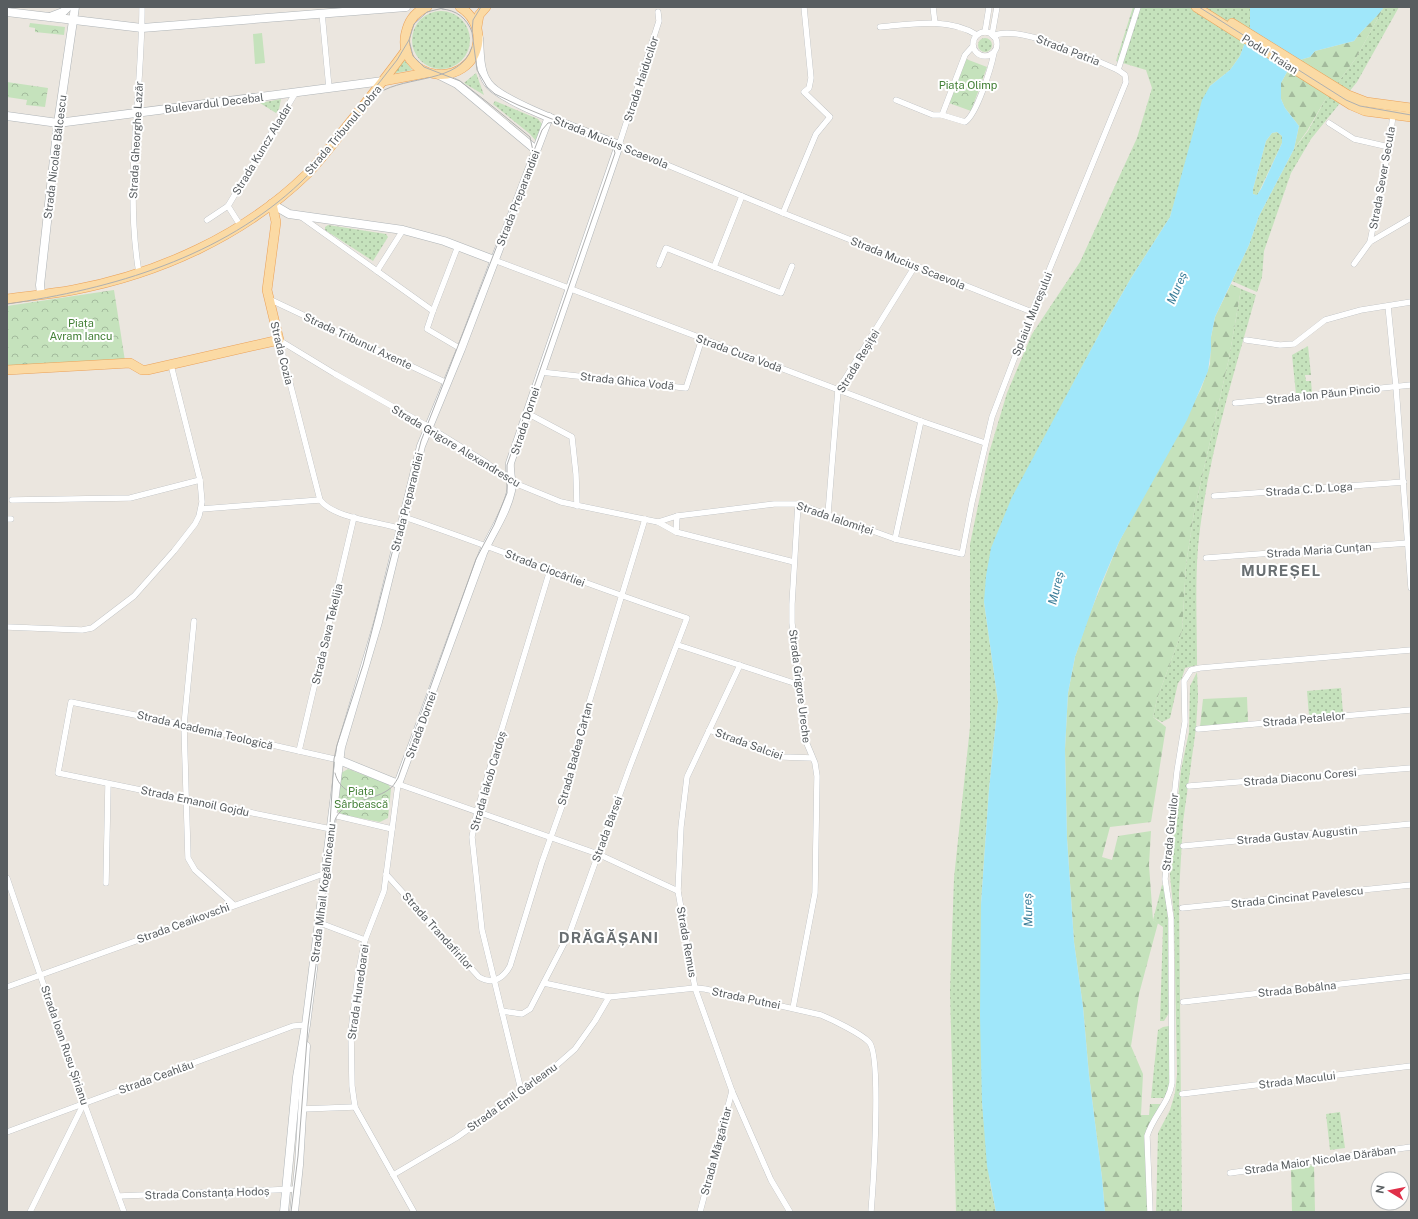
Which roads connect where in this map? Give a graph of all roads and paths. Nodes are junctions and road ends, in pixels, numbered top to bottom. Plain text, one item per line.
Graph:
1 (68, 7) edge
2 (74, 7) edge
3 (142, 7) edge
4 (406, 7) edge
5 (427, 7) edge
6 (460, 7) edge
7 (486, 7) edge
8 (804, 7) edge
9 (934, 7) edge
10 (989, 7) edge
11 (997, 7) edge
12 (1138, 7) edge
13 (1196, 7) edge
14 (1208, 7) edge
15 (334, 10) edge
16 (479, 11) edge
17 (7, 12) edge
18 (658, 12) dead end
19 (322, 13) junction
20 (48, 17) junction
21 (73, 21) junction
22 (935, 23) junction
23 (142, 28) junction
24 (880, 28) dead end
25 (478, 32) junction
26 (985, 32) junction
27 (977, 35) junction
28 (993, 36) junction
29 (973, 46) junction
30 (406, 50) junction
31 (994, 53) junction
32 (1118, 70) junction
33 (426, 73) junction
34 (437, 74) junction
35 (383, 81) junction
36 (329, 88) junction
37 (296, 92) junction
38 (1346, 98) junction
39 (896, 100) dead end
40 (1411, 108) edge
41 (137, 112) junction
42 (942, 115) junction
43 (1393, 115) junction
44 (7, 116) edge
45 (549, 117) junction
46 (1411, 117) edge
47 (58, 123) junction
48 (1329, 123) dead end
49 (619, 145) junction
50 (1389, 147) junction
51 (536, 150) junction
52 (742, 196) junction
53 (272, 204) junction
54 (228, 206) junction
55 (783, 213) junction
56 (299, 216) junction
57 (1411, 218) edge
58 (207, 220) dead end
59 (240, 225) junction
60 (403, 230) junction
61 (1370, 242) junction
62 (458, 246) junction
63 (494, 260) junction
64 (1354, 264) dead end
65 (659, 265) dead end
66 (792, 266) dead end
67 (916, 266) junction
68 (714, 267) junction
69 (377, 271) junction
70 (138, 273) junction
71 (570, 290) junction
72 (41, 294) junction
73 (268, 298) junction
74 (7, 299) edge
75 (1411, 302) edge
76 (1388, 306) junction
77 (433, 312) junction
78 (1032, 312) junction
79 (702, 339) junction
80 (279, 340) junction
81 (1246, 340) dead end
82 (461, 349) junction
83 (171, 365) junction
84 (7, 370) edge
85 (541, 372) junction
86 (447, 383) junction
87 (1411, 385) edge
88 (1396, 387) junction
89 (838, 390) junction
90 (1235, 403) dead end
91 (527, 413) junction
92 (921, 421) junction
93 (429, 427) junction
94 (985, 443) junction
95 (200, 480) junction
96 (512, 482) junction
97 (1404, 482) junction
98 (1214, 496) dead end
99 (12, 500) dead end
100 (320, 500) junction
101 (798, 504) junction
102 (577, 506) junction
103 (201, 508) junction
104 (828, 514) junction
105 (677, 516) junction
106 (354, 517) junction
107 (404, 517) junction
108 (645, 519) junction
109 (658, 522) junction
110 (401, 529) junction
111 (676, 532) junction
112 (895, 539) junction
113 (1408, 543) junction
114 (486, 545) junction
115 (962, 554) joint
116 (1206, 558) dead end
117 (794, 562) junction
118 (550, 570) junction
119 (1411, 588) edge
120 (621, 597) junction
121 (687, 618) joint
122 (194, 622) dead end
123 (7, 627) edge
124 (678, 645) junction
125 (1411, 650) edge
126 (740, 665) junction
127 (800, 685) junction
128 (1411, 710) edge
129 (184, 725) junction
130 (1198, 729) dead end
131 (709, 730) junction
132 (299, 751) junction
133 (812, 758) junction
134 (339, 760) junction
135 (1411, 768) edge
136 (58, 774) joint
137 (108, 784) junction
138 (398, 784) junction
139 (1189, 786) dead end
140 (186, 800) junction
141 (477, 811) junction
142 (333, 816) junction
143 (1411, 824) edge
144 (331, 829) junction
145 (392, 829) junction
146 (551, 836) junction
147 (1183, 846) dead end
148 (598, 854) junction
149 (326, 873) junction
150 (386, 874) junction
151 (7, 878) edge
152 (106, 883) dead end
153 (1411, 885) edge
154 (678, 891) junction
155 (234, 905) junction
156 (1182, 908) dead end
157 (320, 923) junction
158 (365, 940) junction
159 (40, 974) junction
160 (1411, 976) edge
161 (494, 981) junction
162 (544, 983) junction
163 (7, 987) edge
164 (695, 988) junction
165 (609, 997) junction
166 (1183, 1002) dead end
167 (793, 1008) junction
168 (502, 1011) junction
169 (306, 1025) junction
170 (1411, 1066) edge
171 (521, 1090) junction
172 (732, 1091) junction
173 (1182, 1094) dead end
174 (84, 1103) junction
175 (355, 1106) junction
176 (302, 1109) junction
177 (7, 1132) edge
178 (1411, 1147) edge
179 (1230, 1173) dead end
180 (394, 1175) junction
181 (286, 1189) junction
182 (296, 1189) junction
183 (119, 1196) junction
184 (30, 1212) edge
185 (124, 1212) edge
186 (284, 1212) edge
187 (294, 1212) edge
188 (414, 1212) edge
189 (700, 1212) edge
190 (790, 1212) edge
191 (871, 1212) edge
192 (1150, 1212) edge

1 - 20 main road
2 - 21 main road, Strada Nicolae Bălcescu
3 - 23 street, Strada Gheorghe Lazăr
4 - 15 main road
5 - 30 main road
6 - 25 main road
7 - 16 main road
8 - 55 street
9 - 22 street
10 - 26 street
11 - 28 street
12 - 32 street
13 - 38 main road, Podul Traian
14 - 38 main road, Podul Traian
15 - 19 main road
16 - 25 main road, Strada Tribunul Dobra
17 - 20 main road
18 - 49 street, Strada Haiducilor
19 - 23 main road
19 - 36 street
20 - 21 main road
21 - 23 main road
21 - 47 main road, Strada Nicolae Bălcescu
22 - 24 street
22 - 27 street
23 - 41 street, Strada Gheorghe Lazăr
25 - 34 main road, Strada Tribunul Dobra
25 - 45 main road, Strada Mucius Scaevola
26 - 27 street
26 - 28 street
27 - 29 street
28 - 31 street
28 - 32 street, Strada Patria
29 - 31 street
29 - 42 street
30 - 33 main road
30 - 35 main road
31 - 42 street
32 - 78 street, Splaiul Mureșului
33 - 34 main road, Strada Tribunul Dobra
33 - 35 main road, Strada Tribunul Dobra
34 - 51 main road
35 - 36 main road, Bulevardul Decebal
35 - 53 main road, Strada Tribunul Dobra
36 - 37 main road, Bulevardul Decebal
37 - 41 main road, Bulevardul Decebal
37 - 54 street, Strada Kuncz Aladar
38 - 40 main road
38 - 43 main road
39 - 42 street
41 - 47 main road, Bulevardul Decebal
41 - 70 street, Strada Gheorghe Lazăr
43 - 46 main road
43 - 50 street, Strada Sever Secula
44 - 47 main road, Bulevardul Decebal
45 - 49 main road, Strada Mucius Scaevola
45 - 51 main road, Strada Preparandiei
47 - 72 main road, Strada Nicolae Bălcescu
48 - 50 street
49 - 52 street, Strada Mucius Scaevola
49 - 71 main road, Strada Dornei
50 - 61 street, Strada Sever Secula
51 - 63 main road, Strada Preparandiei
52 - 55 street, Strada Mucius Scaevola
52 - 68 street
53 - 56 main road
53 - 59 main road, Strada Tribunul Dobra
53 - 73 main road, Strada Cozia
54 - 58 street
54 - 59 street
55 - 67 street, Strada Mucius Scaevola
56 - 60 main road
56 - 69 street
57 - 61 street
59 - 70 main road, Strada Tribunul Dobra
60 - 62 main road
60 - 69 street
61 - 64 street
62 - 63 main road
62 - 77 street
63 - 71 street, Strada Cuza Vodă
63 - 82 main road, Strada Preparandiei
65 - 68 street
66 - 68 street
67 - 78 street, Strada Mucius Scaevola
67 - 89 street, Strada Reșiței
69 - 77 street
70 - 72 main road, Strada Tribunul Dobra
71 - 79 street, Strada Cuza Vodă
71 - 85 main road, Strada Dornei
72 - 74 main road
73 - 80 main road, Strada Cozia
73 - 86 street, Strada Tribunul Axente
75 - 76 street
76 - 81 street
76 - 88 street
77 - 82 street
78 - 94 street, Splaiul Mureșului
79 - 85 street, Strada Ghica Vodă
79 - 89 street, Strada Cuza Vodă
80 - 83 main road
80 - 93 street, Strada Grigore Alexandrescu
80 - 100 street, Strada Cozia
82 - 86 main road, Strada Preparandiei
83 - 84 main road
83 - 95 street
85 - 91 main road, Strada Dornei
86 - 93 main road, Strada Preparandiei
87 - 88 street, Strada Ion Păun Pincio
88 - 90 street, Strada Ion Păun Pincio
88 - 97 street
89 - 92 street, Strada Cuza Vodă
89 - 104 street, Strada Reșiței
91 - 96 main road, Strada Dornei
91 - 102 street
92 - 94 street, Strada Cuza Vodă
92 - 112 street
93 - 96 street, Strada Grigore Alexandrescu
93 - 107 main road, Strada Preparandiei
94 - 115 street, Splaiul Mureșului
95 - 99 street
95 - 103 street
96 - 102 street, Strada Grigore Alexandrescu
96 - 114 main road, Strada Dornei
97 - 98 street, Strada C. D. Loga
97 - 113 street
100 - 103 street
100 - 106 street
101 - 104 street, Strada Ialomiței
101 - 105 street, Strada Ialomiței
101 - 117 street, Strada Grigore Ureche
102 - 108 street, Strada Grigore Alexandrescu
103 - 123 street
104 - 112 street, Strada Ialomiței
105 - 109 street, Strada Ialomiței
105 - 111 street
106 - 110 street
106 - 132 street, Strada Sava Tekelija
107 - 110 main road, Strada Preparandiei
107 - 114 street, Strada Ciocârliei
108 - 109 street, Strada Grigore Alexandrescu
108 - 120 street, Strada Badea Cârțan
109 - 111 street, Strada Grigore Alexandrescu
110 - 134 main road, Strada Preparandiei
111 - 117 street, Strada Grigore Alexandrescu
112 - 115 street, Strada Ialomiței
113 - 116 street, Strada Maria Cunțan
113 - 119 street
114 - 118 street, Strada Ciocârliei
114 - 138 main road, Strada Dornei
117 - 127 street, Strada Grigore Ureche
118 - 120 street, Strada Ciocârliei
118 - 141 street, Strada Iakob Cardoș
120 - 121 street, Strada Ciocârliei
120 - 146 street, Strada Badea Cârțan
121 - 124 street, Strada Bârsei
122 - 129 street
124 - 126 street
124 - 148 street, Strada Bârsei
125 - 192 street, Strada Gutuilor
126 - 127 street
126 - 131 street, Strada Remus
127 - 133 street, Strada Grigore Ureche
128 - 130 street, Strada Petalelor
129 - 132 street, Strada Academia Teologică
129 - 136 street, Strada Academia Teologică
129 - 140 street
131 - 133 street, Strada Salciei
131 - 154 street, Strada Remus
132 - 134 street, Strada Academia Teologică
133 - 167 street, Strada Grigore Ureche
134 - 138 main road
134 - 142 main road, Strada Mihail Kogălniceanu
135 - 139 street, Strada Diaconu Coresi
136 - 137 street, Strada Emanoil Gojdu
137 - 140 street, Strada Emanoil Gojdu
137 - 152 street
138 - 141 street
138 - 145 street, Strada Hunedoarei
140 - 144 street, Strada Emanoil Gojdu
140 - 155 street
141 - 146 street
141 - 161 street, Strada Iakob Cardoș
142 - 144 main road, Strada Mihail Kogălniceanu
142 - 145 street
143 - 147 street, Strada Gustav Augustin
144 - 149 main road, Strada Mihail Kogălniceanu
145 - 150 street, Strada Hunedoarei
146 - 148 street
146 - 161 street, Strada Badea Cârțan
148 - 154 street
148 - 162 street, Strada Bârsei
149 - 155 street, Strada Ceaikovschi
149 - 157 main road, Strada Mihail Kogălniceanu
150 - 158 street, Strada Hunedoarei
150 - 161 street, Strada Trandafirilor
151 - 159 street, Strada Ioan Rusu Șirianu
153 - 156 street, Strada Cincinat Pavelescu
154 - 164 street, Strada Remus
155 - 159 street, Strada Ceaikovschi
157 - 158 street
157 - 169 main road, Strada Mihail Kogălniceanu
158 - 175 street, Strada Hunedoarei
159 - 163 street, Strada Ceaikovschi
159 - 174 street, Strada Ioan Rusu Șirianu
160 - 166 street, Strada Bobâlna
161 - 168 street, Strada Iakob Cardoș
162 - 165 street, Strada Putnei
162 - 168 street, Strada Bârsei
164 - 165 street, Strada Putnei
164 - 167 street, Strada Putnei
164 - 172 street, Strada Remus
165 - 171 street, Strada Emil Gârleanu
167 - 191 street, Strada Putnei
168 - 171 street, Strada Iakob Cardoș
169 - 174 street, Strada Ceahlău
169 - 176 main road, Strada Mihail Kogălniceanu
169 - 181 main road, Strada Mihail Kogălniceanu
170 - 173 street, Strada Macului
171 - 180 street, Strada Emil Gârleanu
172 - 189 street, Strada Mărgăritar
172 - 190 street, Strada Remus
174 - 177 street, Strada Ceahlău
174 - 183 street, Strada Ioan Rusu Șirianu
174 - 184 street
175 - 176 street
175 - 180 street, Strada Hunedoarei
176 - 182 main road, Strada Mihail Kogălniceanu
178 - 179 street, Strada Maior Nicolae Dărăban
180 - 188 street, Strada Hunedoarei
181 - 182 street, Strada Constanța Hodoș
181 - 183 street, Strada Constanța Hodoș
181 - 186 main road, Strada Mihail Kogălniceanu
182 - 187 main road, Strada Mihail Kogălniceanu
183 - 185 street, Strada Ioan Rusu Șirianu

